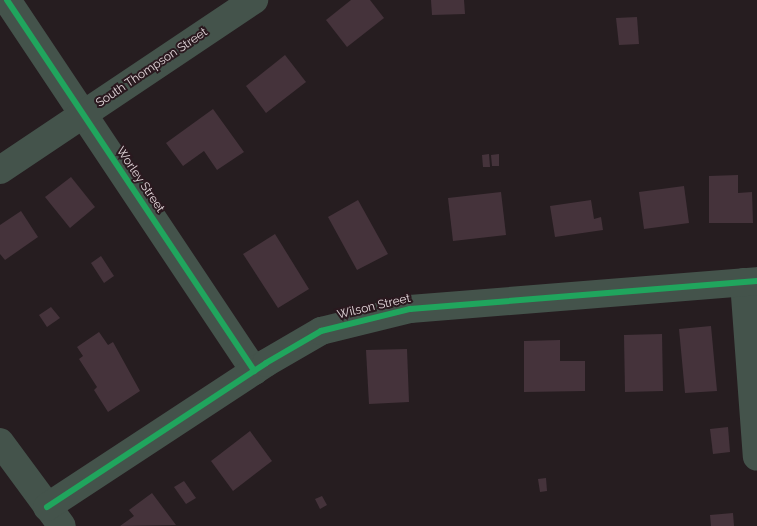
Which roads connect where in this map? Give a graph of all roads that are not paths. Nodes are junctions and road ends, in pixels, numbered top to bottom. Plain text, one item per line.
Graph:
1 (7, 0) edge
2 (254, 0) edge
3 (83, 115) junction
4 (0, 170) edge
5 (751, 281) edge
6 (254, 371) junction
7 (0, 442) edge
8 (757, 457) edge
9 (54, 517) edge

1 - 3 street, Worley Street
2 - 3 street, South Thompson Street
3 - 4 street, South Thompson Street
3 - 6 street, Worley Street
5 - 6 street, Wilson Street
5 - 8 street
6 - 9 street, Wilson Street
7 - 9 street

